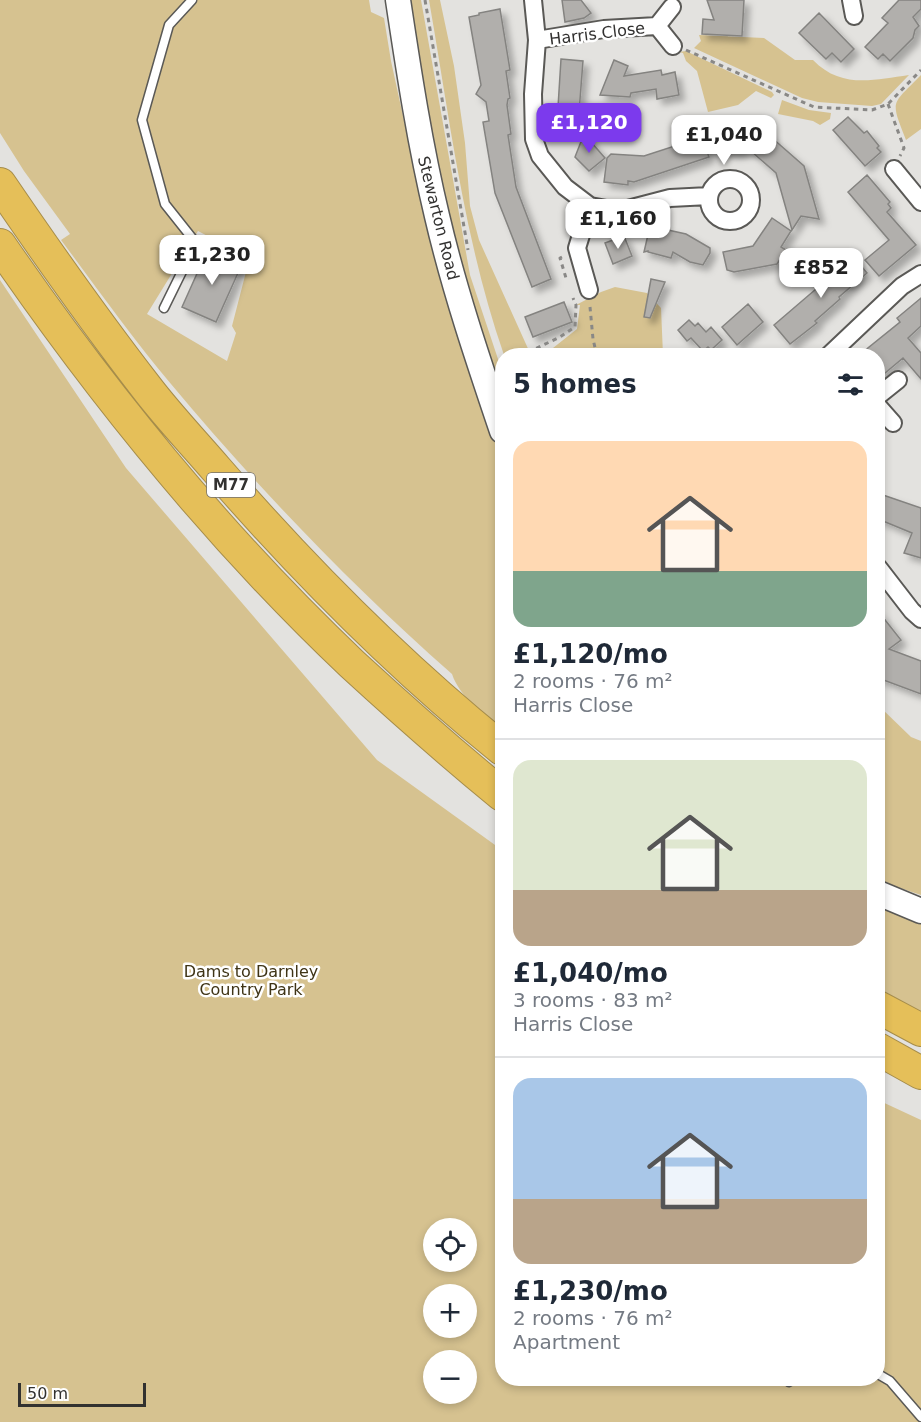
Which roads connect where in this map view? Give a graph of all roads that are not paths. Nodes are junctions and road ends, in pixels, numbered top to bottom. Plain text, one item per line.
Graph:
1 (192, 0) edge
2 (398, 0) edge
3 (533, 0) edge
4 (672, 7) dead end
5 (657, 26) junction
6 (537, 40) junction
7 (673, 46) road end
8 (894, 169) road end
9 (0, 184) edge
10 (918, 191) edge
11 (709, 196) dead end
12 (590, 206) junction
13 (0, 245) edge
14 (921, 274) edge
15 (589, 290) road end
16 (165, 308) dead end
17 (837, 348) edge
18 (898, 380) dead end
19 (885, 390) edge
20 (495, 409) edge
21 (885, 414) edge
22 (893, 423) dead end
23 (885, 576) edge
24 (921, 619) edge
25 (495, 744) edge
26 (495, 789) edge
27 (885, 896) edge
28 (921, 911) edge
29 (885, 1011) edge
30 (921, 1030) edge
31 (885, 1053) edge
32 (921, 1072) edge
33 (885, 1378) edge
34 (921, 1417) edge

1 - 16 lane
2 - 20 main road, Stewarton Road
3 - 6 street, Harris Close
4 - 5 street, Harris Close
5 - 6 street, Harris Close
5 - 7 street, Harris Close
6 - 12 street, Harris Close
8 - 10 street
9 - 25 highway, M77
11 - 12 street
12 - 15 street
13 - 26 highway, M77
14 - 17 street
18 - 19 street
21 - 22 street
23 - 24 street
27 - 28 main road
29 - 30 highway
31 - 32 highway
33 - 34 lane

